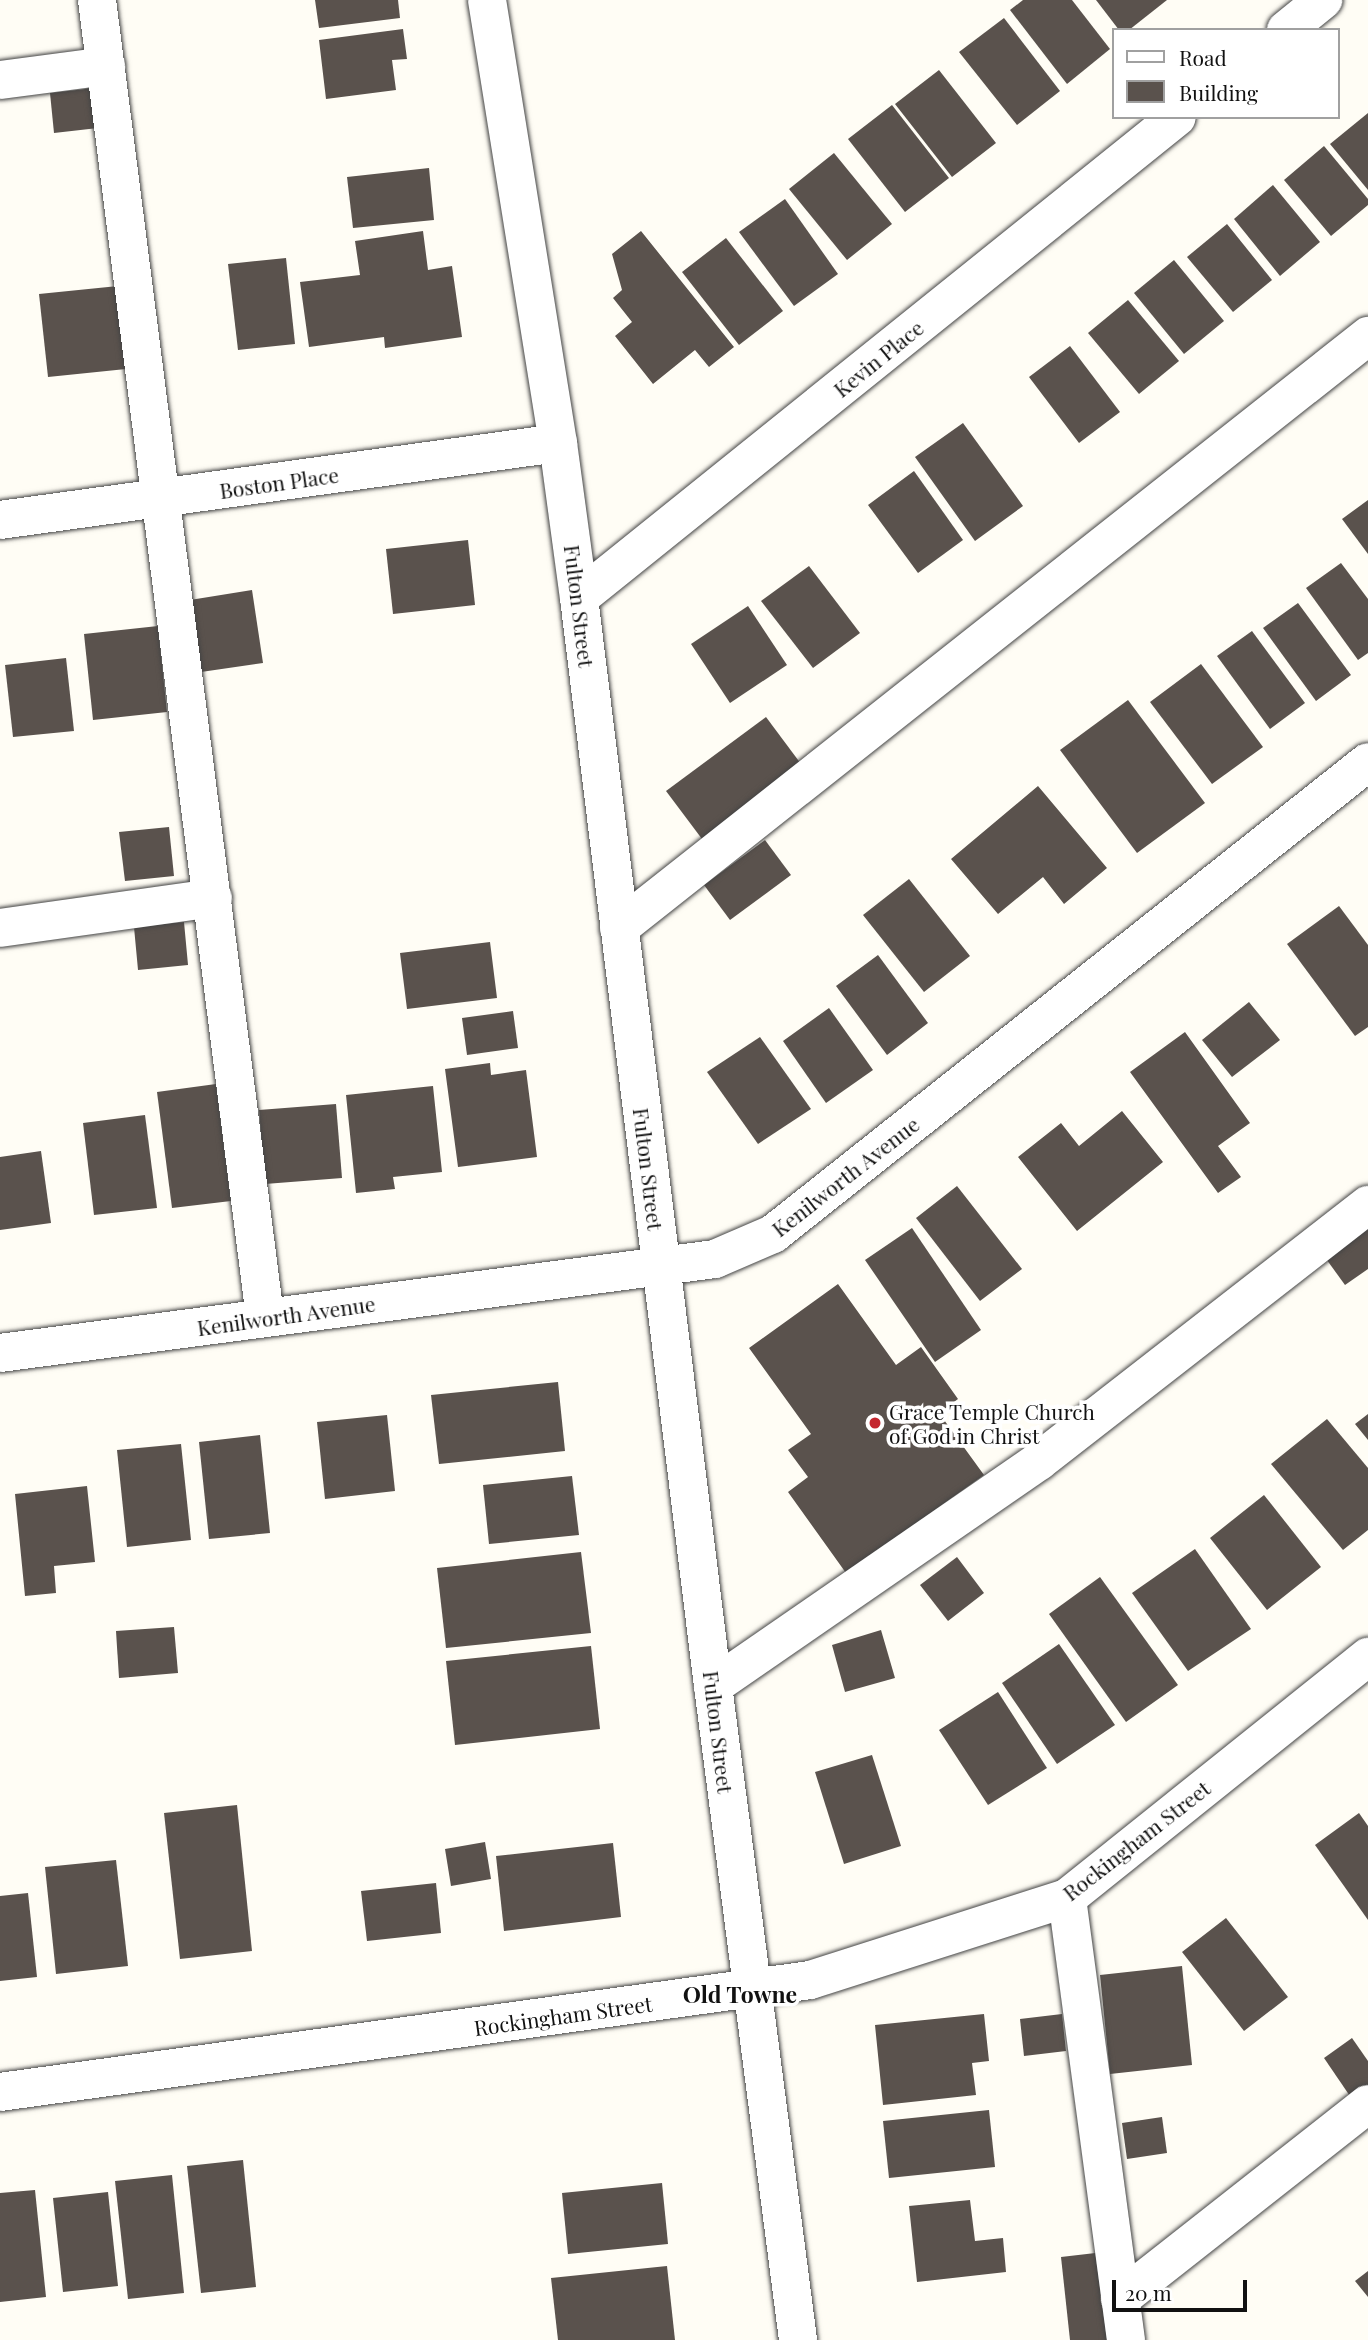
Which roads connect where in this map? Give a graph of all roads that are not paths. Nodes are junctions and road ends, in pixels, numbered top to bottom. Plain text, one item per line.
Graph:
1 (97, 0) edge
2 (487, 0) edge
3 (1323, 0) edge
4 (1288, 28) edge
5 (106, 66) junction
6 (0, 80) edge
7 (1175, 119) edge
8 (1368, 336) edge
9 (558, 443) junction
10 (162, 498) junction
11 (0, 520) edge
12 (579, 598) junction
13 (1368, 762) edge
14 (213, 898) junction
15 (0, 928) edge
16 (619, 928) junction
17 (1368, 1205) edge
18 (661, 1265) junction
19 (265, 1317) junction
20 (0, 1353) edge
21 (1368, 1657) edge
22 (713, 1686) junction
23 (1067, 1898) junction
24 (751, 1989) junction
25 (0, 2092) edge
26 (1368, 2104) edge
27 (1120, 2299) junction
28 (798, 2340) edge
29 (1126, 2340) edge

1 - 5 street
2 - 9 street, Fulton Street
3 - 4 street
5 - 6 street
5 - 10 street
7 - 12 street, Kevin Place
8 - 16 street
9 - 10 street, Boston Place
9 - 12 street, Fulton Street
10 - 11 street, Boston Place
10 - 14 street
12 - 16 street, Fulton Street
13 - 18 street, Kenilworth Avenue
14 - 15 street
14 - 19 street
16 - 18 street, Fulton Street
17 - 22 street
18 - 19 street, Kenilworth Avenue
18 - 22 street, Fulton Street
19 - 20 street, Kenilworth Avenue
21 - 23 street, Rockingham Street
22 - 24 street, Fulton Street
23 - 24 street, Rockingham Street
23 - 27 street
24 - 25 street, Rockingham Street
24 - 28 street, Fulton Street
26 - 27 street
27 - 29 street

